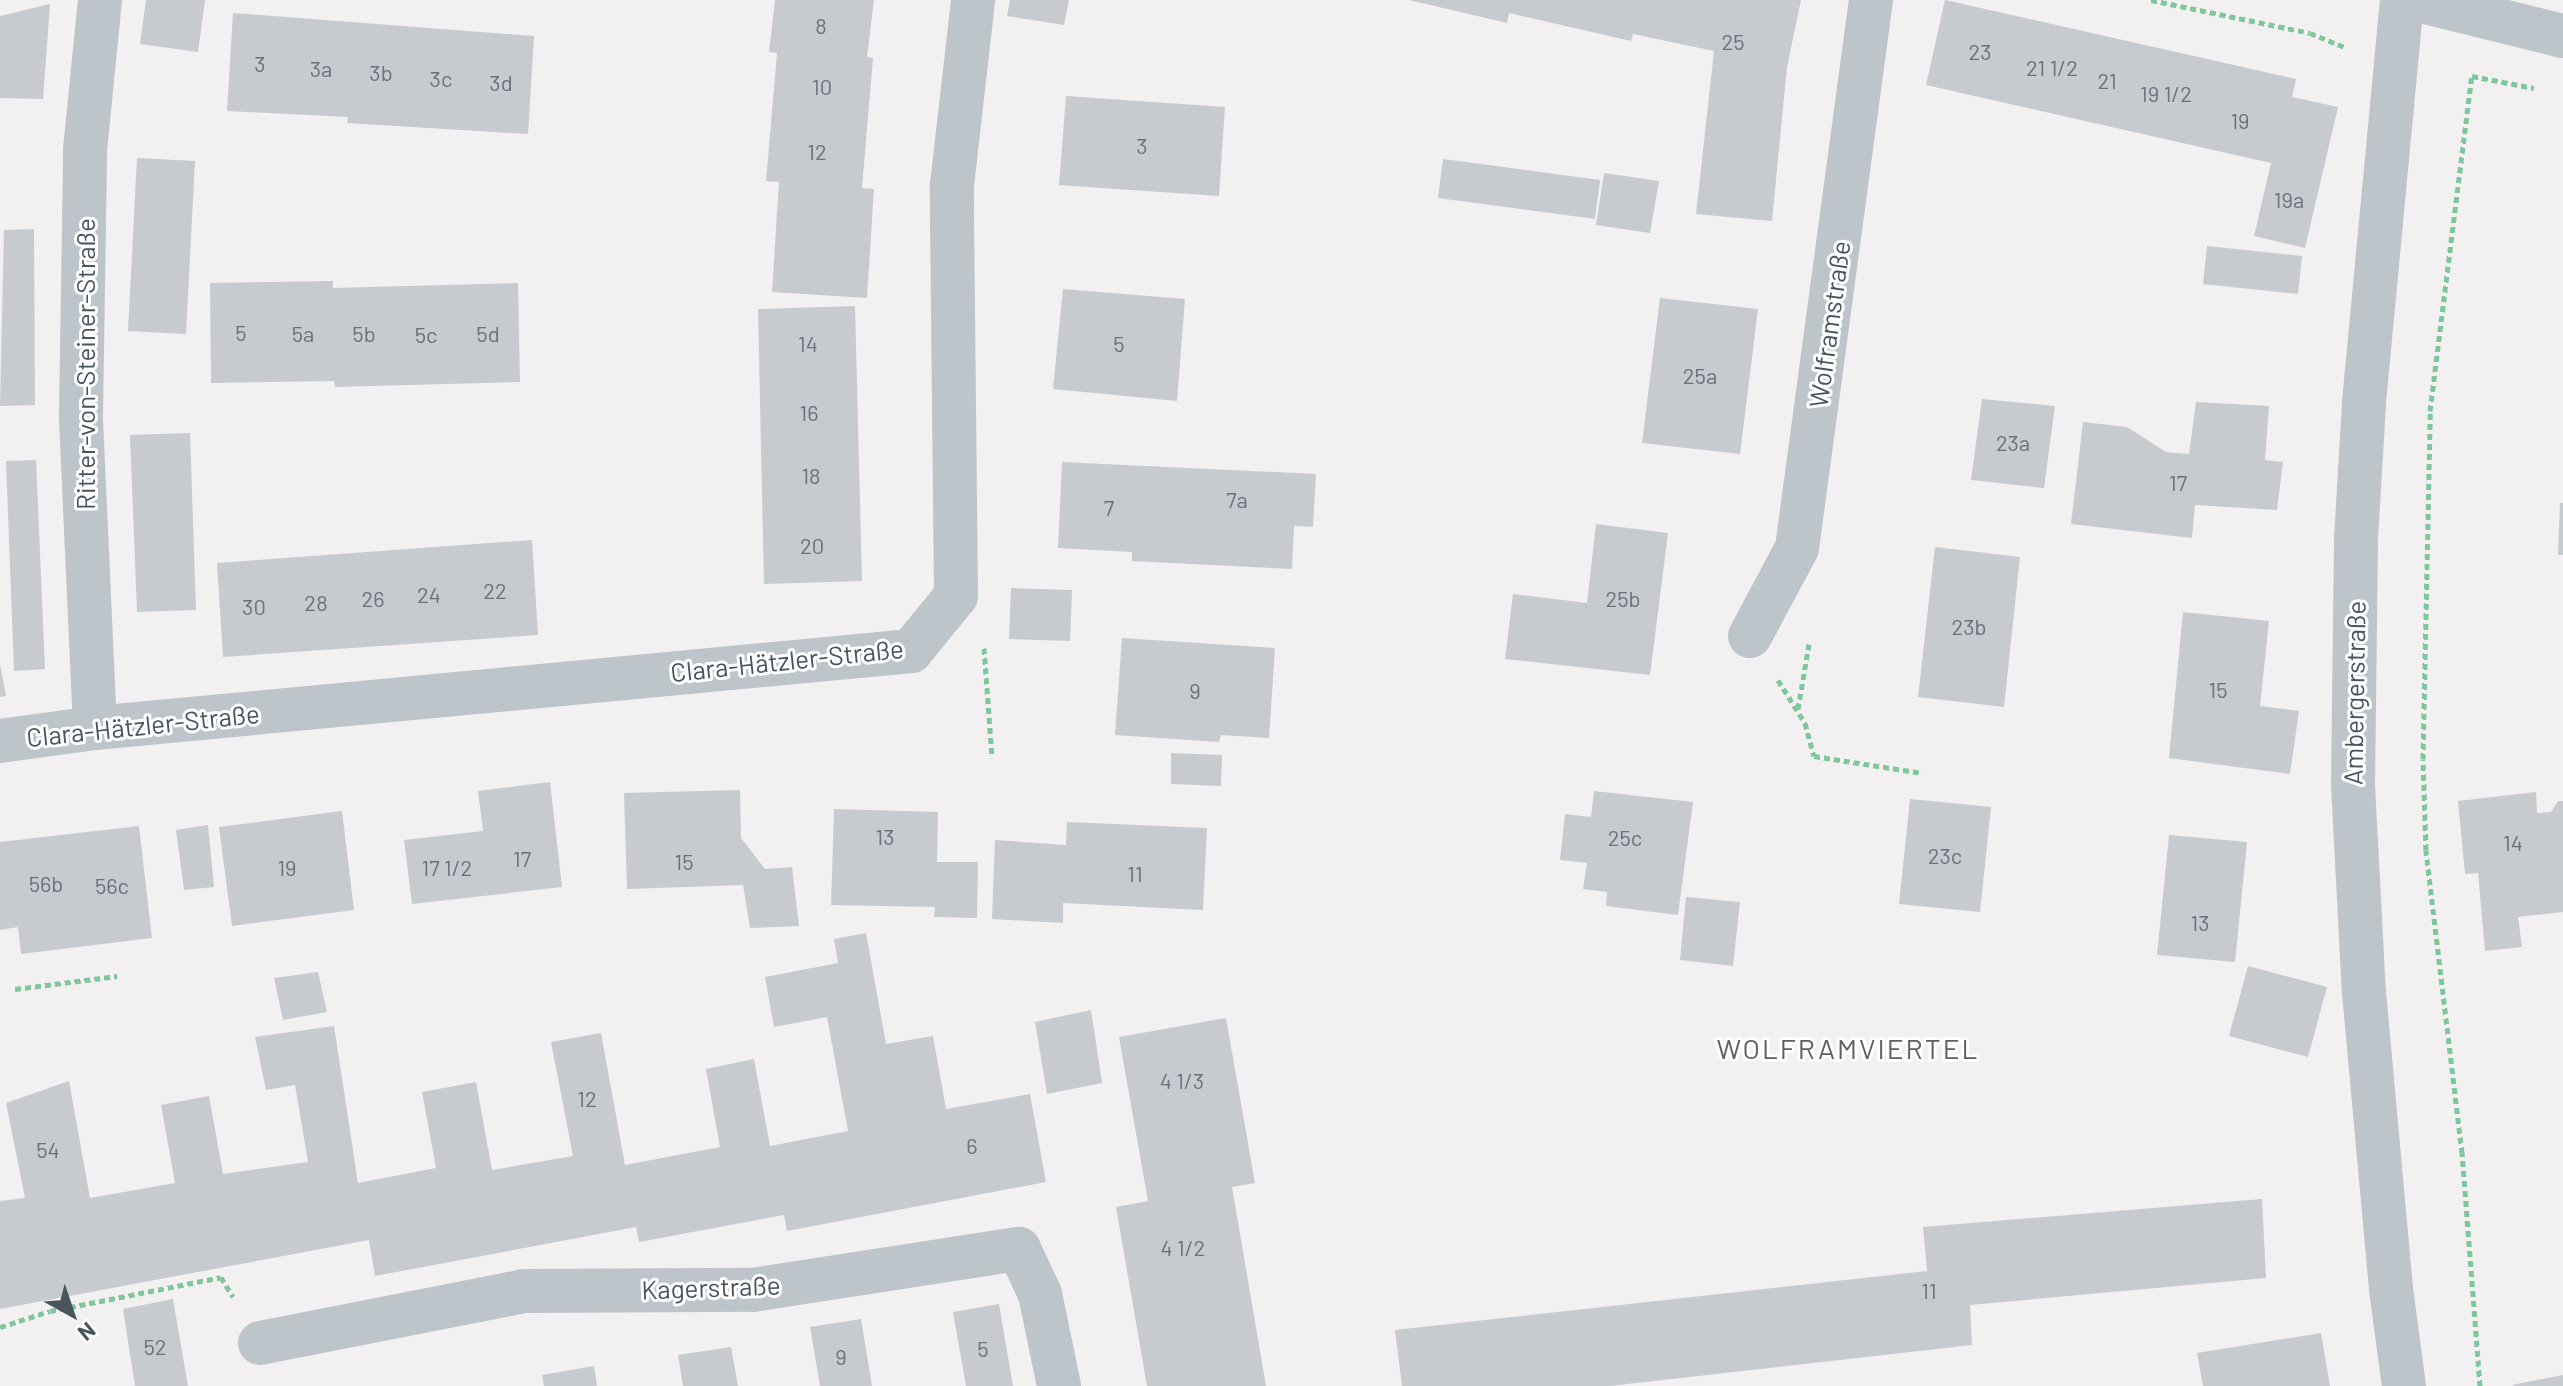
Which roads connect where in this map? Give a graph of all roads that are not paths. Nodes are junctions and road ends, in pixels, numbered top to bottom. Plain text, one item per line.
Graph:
1 (100, 0) edge
2 (973, 0) edge
3 (1871, 0) edge
4 (2402, 0) edge
5 (2417, 0) edge
6 (2563, 36) edge
7 (1750, 636) dead end
8 (95, 728) junction
9 (0, 741) edge
10 (260, 1343) road end
11 (1059, 1386) edge
12 (2404, 1386) edge

1 - 8 street, Ritter-von-Steiner-Straße
2 - 8 street, Clara-Hätzler-Straße
3 - 7 street, Wolframstraße
4 - 12 street, Ambergerstraße
5 - 6 street
8 - 9 street, Clara-Hätzler-Straße
10 - 11 street, Kagerstraße

